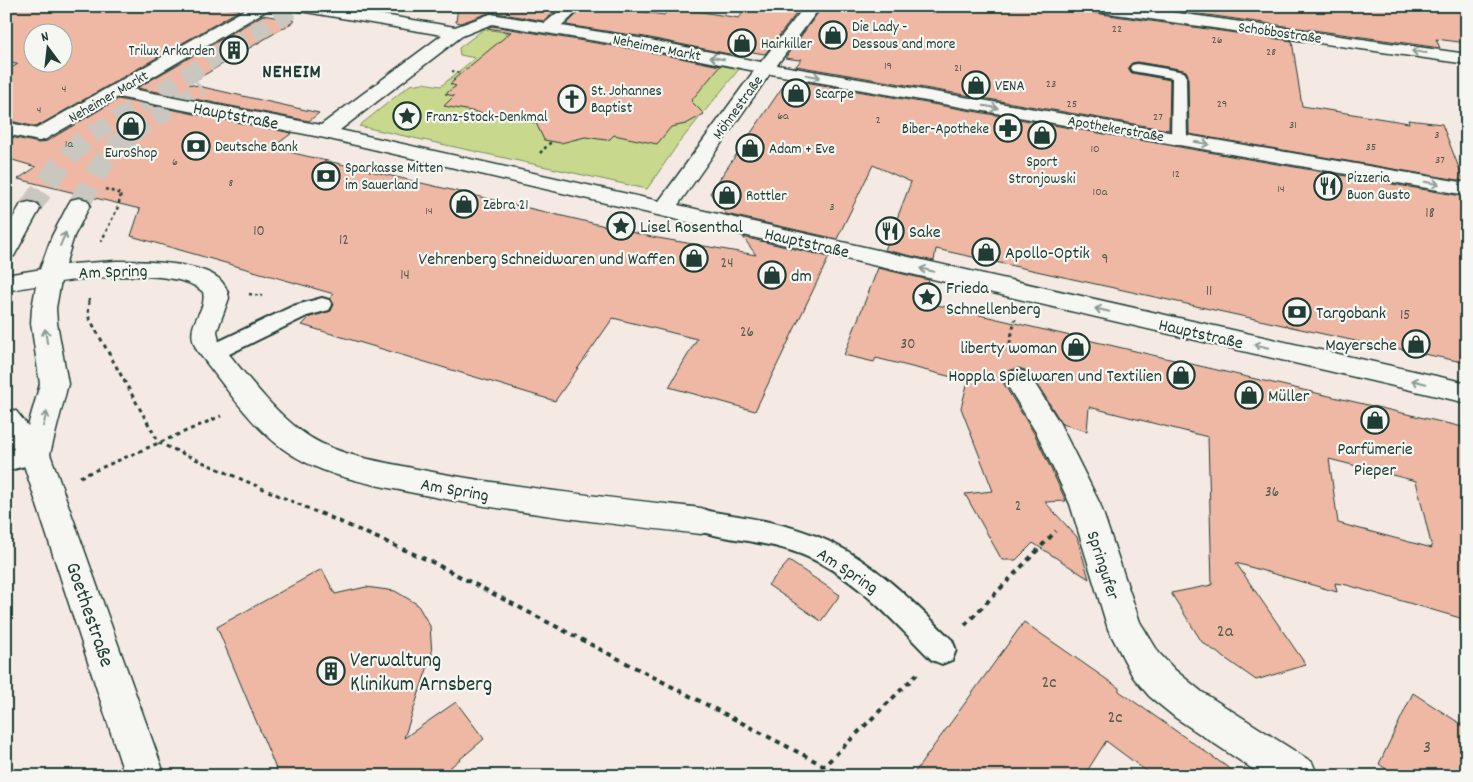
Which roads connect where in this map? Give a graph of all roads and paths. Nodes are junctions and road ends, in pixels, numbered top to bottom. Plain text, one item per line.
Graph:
1 (263, 6) edge
2 (300, 6) edge
3 (575, 6) edge
4 (813, 6) edge
5 (1094, 6) edge
6 (549, 28) junction
7 (456, 32) junction
8 (177, 37) dead end
9 (203, 42) junction
10 (1467, 59) edge
11 (765, 68) junction
12 (1138, 68) dead end
13 (116, 91) junction
14 (6, 128) edge
15 (325, 132) junction
16 (1179, 139) junction
17 (1467, 189) edge
18 (121, 194) dead end
19 (79, 204) tunnel mouth
20 (29, 209) tunnel mouth
21 (664, 209) junction
22 (6, 251) edge
23 (97, 256) junction
24 (50, 275) junction
25 (6, 283) edge
26 (214, 287) junction
27 (1021, 292) junction
28 (271, 298) dead end
29 (322, 305) dead end
30 (213, 353) junction
31 (1018, 380) joint
32 (1467, 393) edge
33 (254, 402) junction
34 (6, 419) edge
35 (159, 443) junction
36 (35, 454) junction
37 (6, 461) edge
38 (48, 491) junction
39 (701, 521) joint
40 (1061, 526) dead end
41 (1018, 571) dead end
42 (942, 650) dead end
43 (824, 765) junction
44 (145, 776) edge
45 (814, 776) edge
46 (844, 776) edge
47 (1298, 776) edge

1 - 9 street, Neheimer Markt
2 - 7 street, Neheimer Markt
3 - 6 street
4 - 11 street, Möhnestraße
10 -> 5 street, Schobbostraße
6 - 7 street, Neheimer Markt
11 -> 6 street, Neheimer Markt
7 - 15 street, Neheimer Markt
8 - 9 street
9 - 13 street, Neheimer Markt
11 -> 16 street, Apothekerstraße
11 - 21 street, Möhnestraße
12 - 16 lane
13 - 14 street, Neheimer Markt
13 - 15 street, Hauptstraße
15 - 21 street, Hauptstraße
16 -> 17 street, Apothekerstraße
18 - 23 path
24 -> 19 street
20 - 22 street
27 -> 21 street, Hauptstraße
23 - 24 street, Am Spring
23 - 26 street, Am Spring
23 - 35 path
24 - 25 street, Am Spring
36 -> 24 street
26 - 28 path
26 - 30 street, Am Spring
27 - 31 path
32 -> 27 street, Hauptstraße
29 - 30 lane
30 - 33 street, Am Spring
31 - 47 street, Springufer
33 - 35 path
33 - 39 street, Am Spring
34 - 36 street, Goethestraße
35 - 38 path
35 - 43 path
36 - 37 lane
36 - 38 street, Goethestraße
38 - 44 street, Goethestraße
39 - 42 lane, Am Spring
40 - 41 path
43 - 45 path
43 - 46 path

